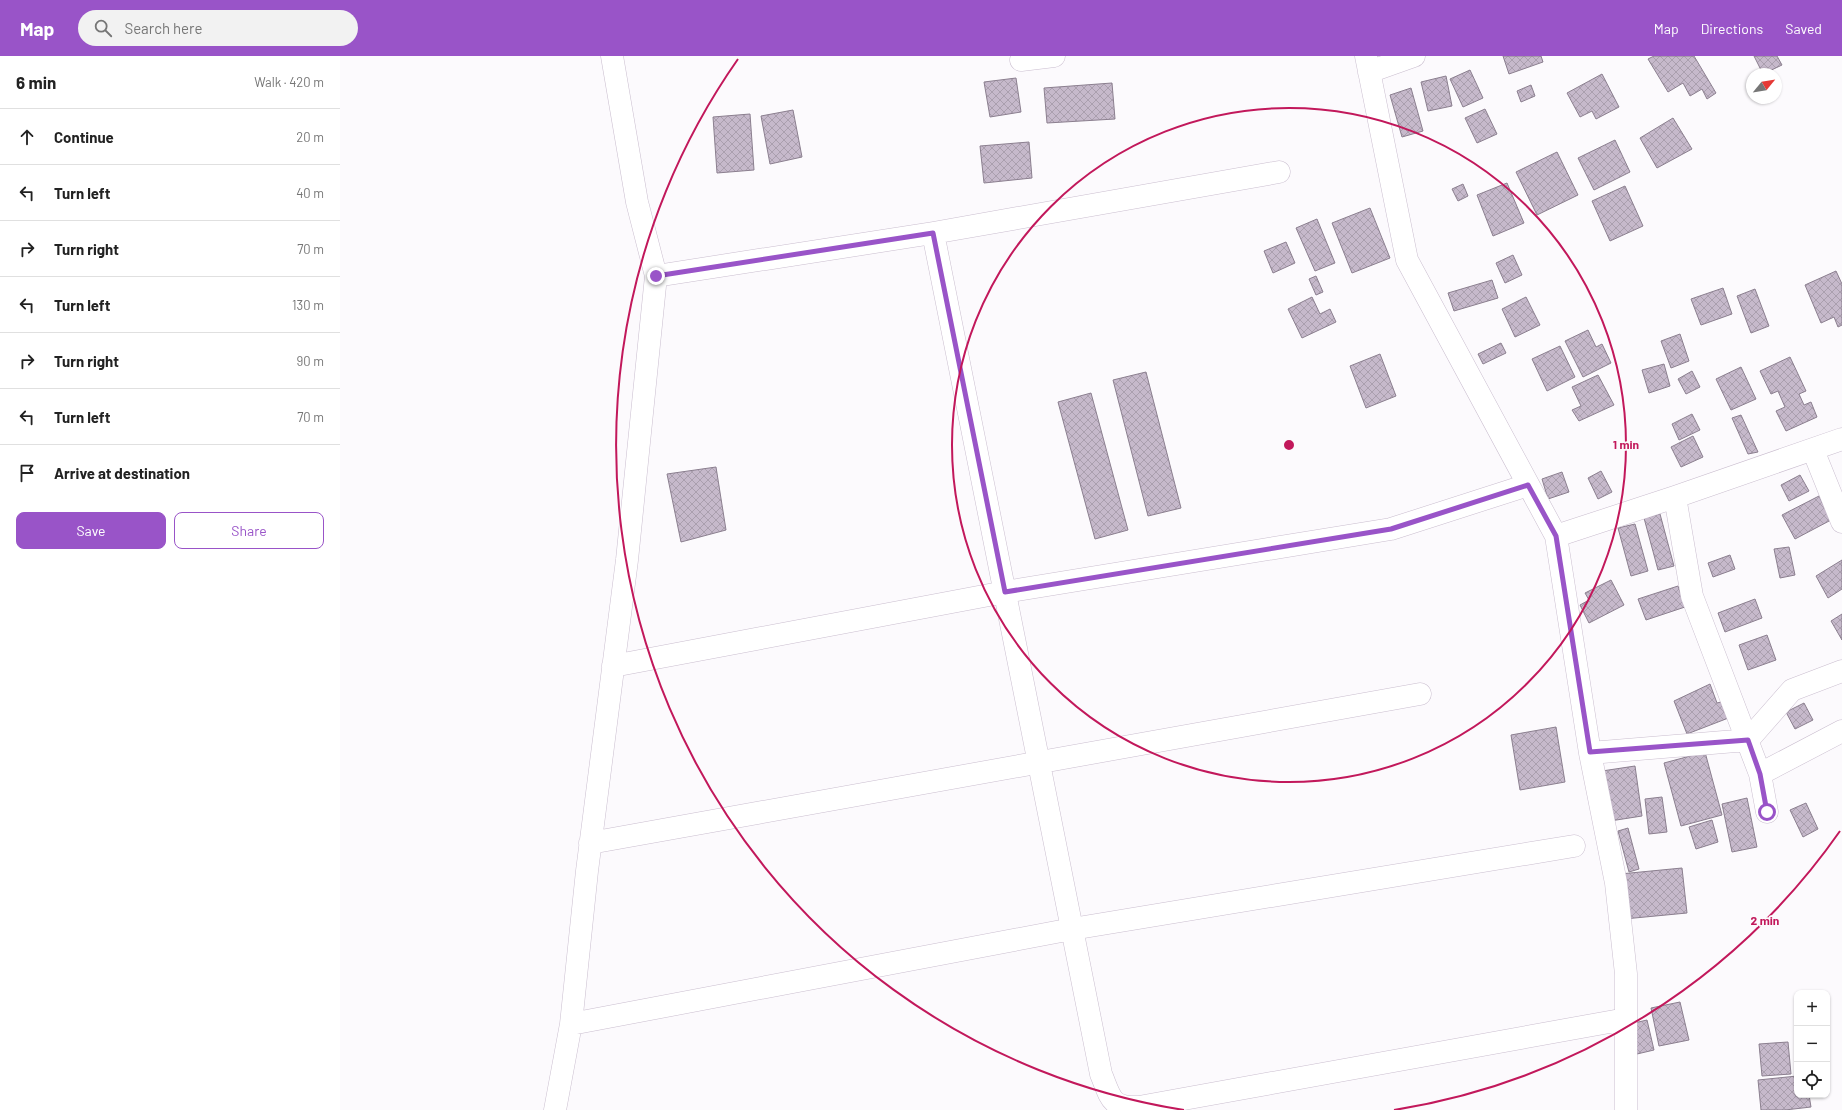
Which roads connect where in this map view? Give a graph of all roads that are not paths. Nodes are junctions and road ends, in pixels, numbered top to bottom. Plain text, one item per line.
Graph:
1 (612, 56) edge
2 (1054, 56) edge
3 (1414, 56) edge
4 (1021, 60) dead end
5 (1368, 64) edge
6 (1279, 172) dead end
7 (933, 233) junction
8 (656, 276) junction
9 (1842, 439) edge
10 (1813, 450) junction
11 (1528, 485) junction
12 (1675, 497) junction
13 (1842, 522) edge
14 (1556, 536) junction
15 (1005, 592) junction
16 (613, 666) junction
17 (1842, 670) edge
18 (1420, 694) dead end
19 (1842, 731) edge
20 (1748, 740) junction
21 (1590, 752) junction
22 (1039, 761) junction
23 (1760, 774) junction
24 (1767, 812) dead end
25 (590, 843) junction
26 (1574, 846) dead end
27 (1072, 929) junction
28 (1626, 1019) junction
29 (571, 1024) junction
30 (555, 1110) edge
31 (1626, 1110) edge

1 - 8 street
2 - 4 street
3 - 5 street
5 - 11 street
6 - 7 street
7 - 8 street
7 - 15 street
8 - 16 street
9 - 10 street
10 - 12 street
10 - 13 street
11 - 14 street
11 - 15 street
12 - 14 street
12 - 20 street
14 - 21 street
15 - 16 street
15 - 22 street
16 - 25 street
17 - 20 street
18 - 22 street
19 - 23 street
20 - 21 street
20 - 23 street
21 - 28 street
22 - 25 street
22 - 27 street
23 - 24 street
25 - 29 street
26 - 27 street
27 - 28 street
27 - 29 street
28 - 31 street
29 - 30 street

